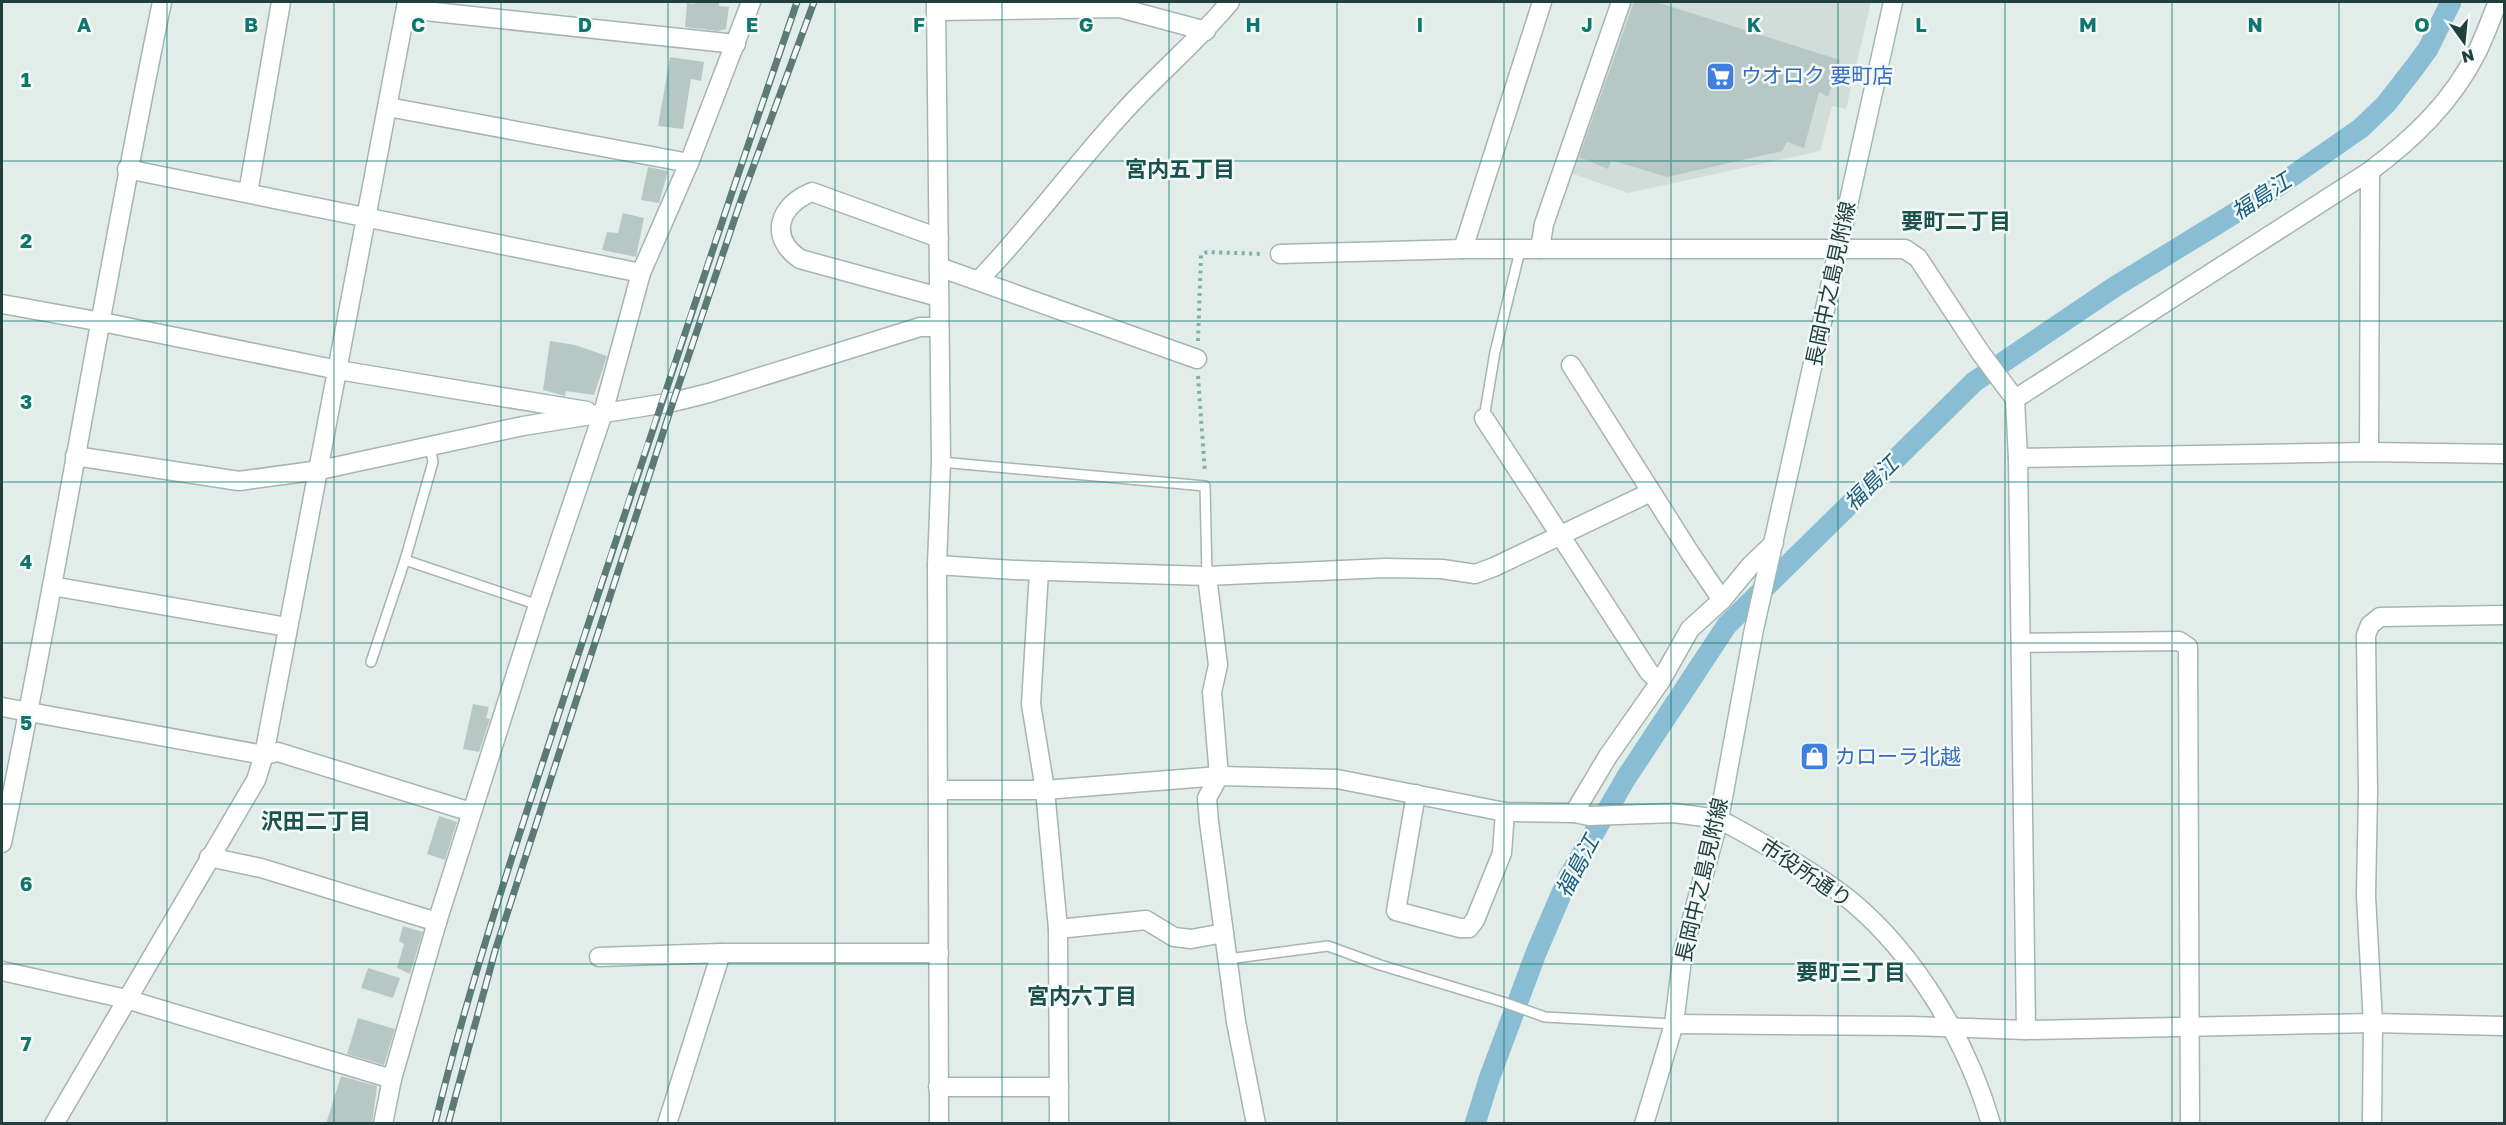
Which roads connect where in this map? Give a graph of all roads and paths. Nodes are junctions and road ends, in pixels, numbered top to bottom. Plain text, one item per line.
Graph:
1 (162, 2) edge
2 (281, 2) edge
3 (752, 2) edge
4 (1230, 2) edge
5 (1542, 2) edge
6 (1621, 2) edge
7 (1893, 2) edge
8 (2498, 2) edge
9 (407, 5) edge
10 (936, 6) edge
11 (1206, 31) junction
12 (736, 45) junction
13 (388, 107) junction
14 (689, 163) junction
15 (127, 169) junction
16 (2370, 171) junction
17 (248, 193) junction
18 (367, 219) junction
19 (939, 238) junction
20 (1462, 249) junction
21 (1540, 249) junction
22 (1839, 249) junction
23 (1520, 250) junction
24 (1280, 254) joint
25 (939, 267) junction
26 (641, 273) junction
27 (979, 280) junction
28 (939, 297) junction
29 (2, 304) edge
30 (102, 322) junction
31 (938, 327) junction
32 (1197, 359) junction
33 (1571, 365) dead end
34 (338, 370) junction
35 (2009, 393) junction
36 (603, 413) junction
37 (1484, 418) joint
38 (430, 447) junction
39 (2369, 452) junction
40 (2505, 454) edge
41 (75, 456) junction
42 (2018, 458) junction
43 (941, 462) junction
44 (320, 470) junction
45 (1205, 486) junction
46 (1651, 492) junction
47 (1559, 536) junction
48 (1774, 543) junction
49 (405, 560) junction
50 (938, 565) junction
51 (1039, 571) junction
52 (1207, 576) junction
53 (52, 586) junction
54 (1722, 600) junction
55 (538, 605) junction
56 (2505, 615) edge
57 (287, 627) junction
58 (2020, 643) junction
59 (371, 662) dead end
60 (1660, 682) junction
61 (2, 707) edge
62 (29, 712) junction
63 (264, 755) junction
64 (1220, 776) junction
65 (938, 790) junction
66 (1045, 790) junction
67 (1416, 794) junction
68 (471, 812) junction
69 (1505, 812) junction
70 (1582, 814) junction
71 (1719, 819) junction
72 (2, 843) edge
73 (209, 857) junction
74 (437, 922) junction
75 (1058, 929) junction
76 (1224, 933) junction
77 (721, 953) junction
78 (939, 953) junction
79 (599, 957) dead end
80 (1228, 959) junction
81 (2, 971) edge
82 (126, 999) junction
83 (2373, 1023) junction
84 (1674, 1024) junction
85 (2191, 1026) junction
86 (2505, 1026) edge
87 (1952, 1027) junction
88 (2026, 1030) junction
89 (393, 1079) junction
90 (938, 1087) junction
91 (1059, 1087) junction
92 (54, 1124) edge
93 (383, 1124) edge
94 (667, 1124) edge
95 (939, 1124) edge
96 (1059, 1124) edge
97 (1256, 1124) edge
98 (1644, 1124) edge
99 (1991, 1124) edge
100 (2190, 1124) edge
101 (2372, 1124) edge

1 - 15 street
2 - 17 street
3 - 12 street
4 - 11 street
5 - 20 street
6 - 21 street
7 - 22 street, 長岡中之島見附線
8 - 16 street
9 - 12 street
9 - 13 street
10 - 11 street
10 - 19 street
11 - 27 street
12 - 14 street
13 - 14 street
13 - 18 street
14 - 26 street
15 - 17 street
15 - 30 street
16 - 35 street
16 - 39 street
17 - 18 street
18 - 26 street
18 - 34 street
19 - 25 street
19 - 28 street
20 - 23 street
20 - 24 street
21 - 22 street
21 - 23 street
22 - 35 street
22 - 48 street, 長岡中之島見附線
23 - 37 lane
24 - 32 path
25 - 27 street
25 - 28 street
26 - 36 street
27 - 32 street
28 - 31 street
29 - 30 street
30 - 34 street
30 - 41 street
31 - 36 street
31 - 43 street
32 - 45 path
33 - 46 street
34 - 36 street
34 - 44 street
35 - 42 street
36 - 38 street
36 - 55 street
37 - 47 street
38 - 44 street
38 - 49 lane
39 - 40 street
39 - 42 street
41 - 44 street
41 - 53 street
42 - 58 street
43 - 45 lane
43 - 50 street
44 - 57 street
45 - 52 lane
46 - 47 street
46 - 54 street
47 - 52 street
47 - 60 street
48 - 54 street
48 - 71 street, 長岡中之島見附線
49 - 55 lane
49 - 59 lane
50 - 51 street
50 - 65 street
51 - 52 street
51 - 66 street
52 - 64 street
53 - 57 street
53 - 62 street
54 - 60 street
55 - 68 street
56 - 83 street
57 - 63 street
58 - 85 street
58 - 88 street
60 - 70 street
61 - 62 street
62 - 63 street
62 - 72 street
63 - 68 street
63 - 73 street
64 - 66 street
64 - 67 street
64 - 76 street
65 - 66 street
65 - 78 street
66 - 75 street
67 - 69 street
67 - 69 street
68 - 74 street
69 - 70 street
70 - 71 street
71 - 84 street, 長岡中之島見附線
71 - 87 street, 市役所通り
73 - 74 street
73 - 82 street
74 - 89 street
75 - 76 street
75 - 91 street
76 - 80 street
77 - 78 street
77 - 79 street
77 - 94 street
78 - 90 street
80 - 84 lane
80 - 97 street
81 - 82 street
82 - 89 street
82 - 92 street
83 - 85 street
83 - 86 street
83 - 101 street
84 - 87 street
84 - 98 street, 長岡中之島見附線
85 - 88 street
85 - 100 street
87 - 88 street
87 - 99 street, 市役所通り
89 - 93 street
90 - 91 street
90 - 95 street
91 - 96 street

